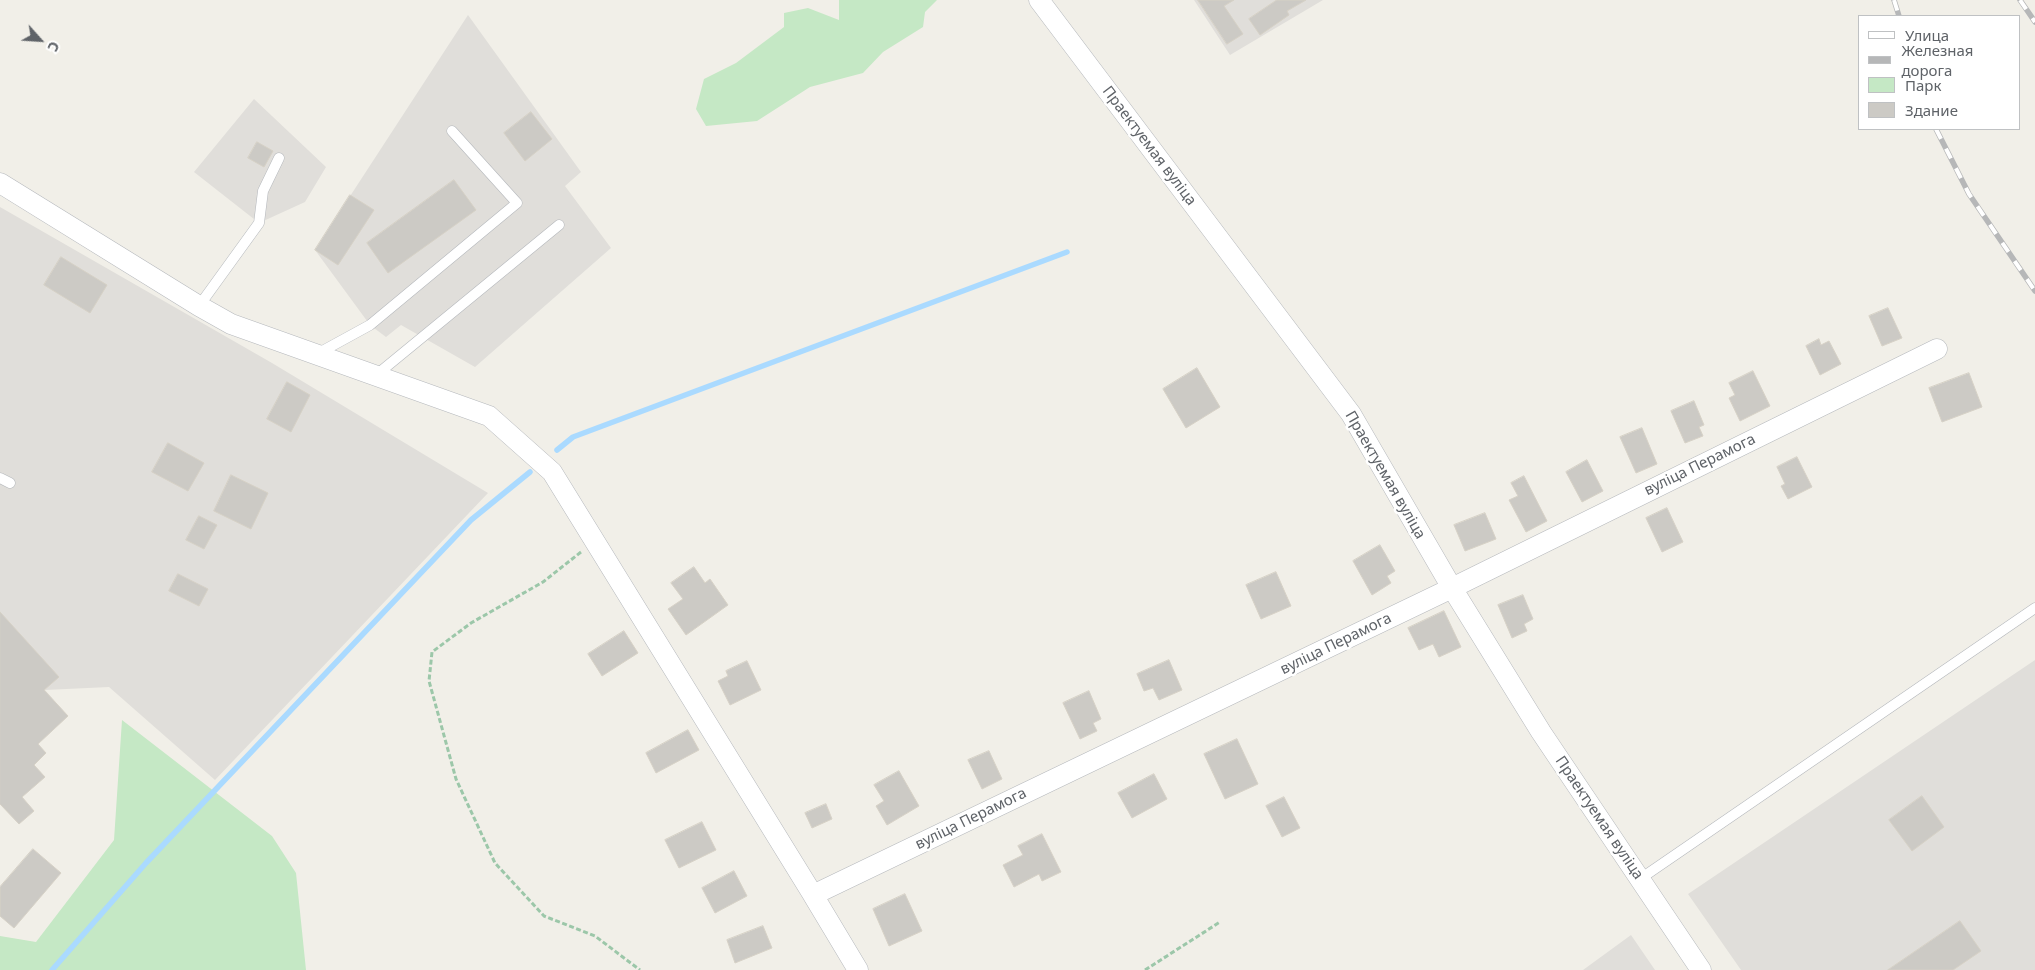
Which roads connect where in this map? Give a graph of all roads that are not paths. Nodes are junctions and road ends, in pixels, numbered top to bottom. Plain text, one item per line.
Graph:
1 (1039, 0) edge
2 (452, 131) dead end
3 (279, 158) dead end
4 (0, 183) edge
5 (559, 225) dead end
6 (199, 306) junction
7 (1937, 349) dead end
8 (316, 354) junction
9 (375, 376) junction
10 (0, 478) edge
11 (10, 483) dead end
12 (1452, 588) junction
13 (2035, 608) edge
14 (1640, 879) junction
15 (813, 895) junction
16 (858, 970) edge
17 (1701, 970) edge

1 - 12 street, Праектуемая вуліца
2 - 8 lane
3 - 6 lane
4 - 6 street
5 - 9 lane
6 - 8 street
7 - 12 street, вуліца Перамога
8 - 9 street
9 - 15 street
10 - 11 lane
12 - 14 street, Праектуемая вуліца
12 - 15 street, вуліца Перамога
13 - 14 lane
14 - 17 street, Праектуемая вуліца
15 - 16 street

